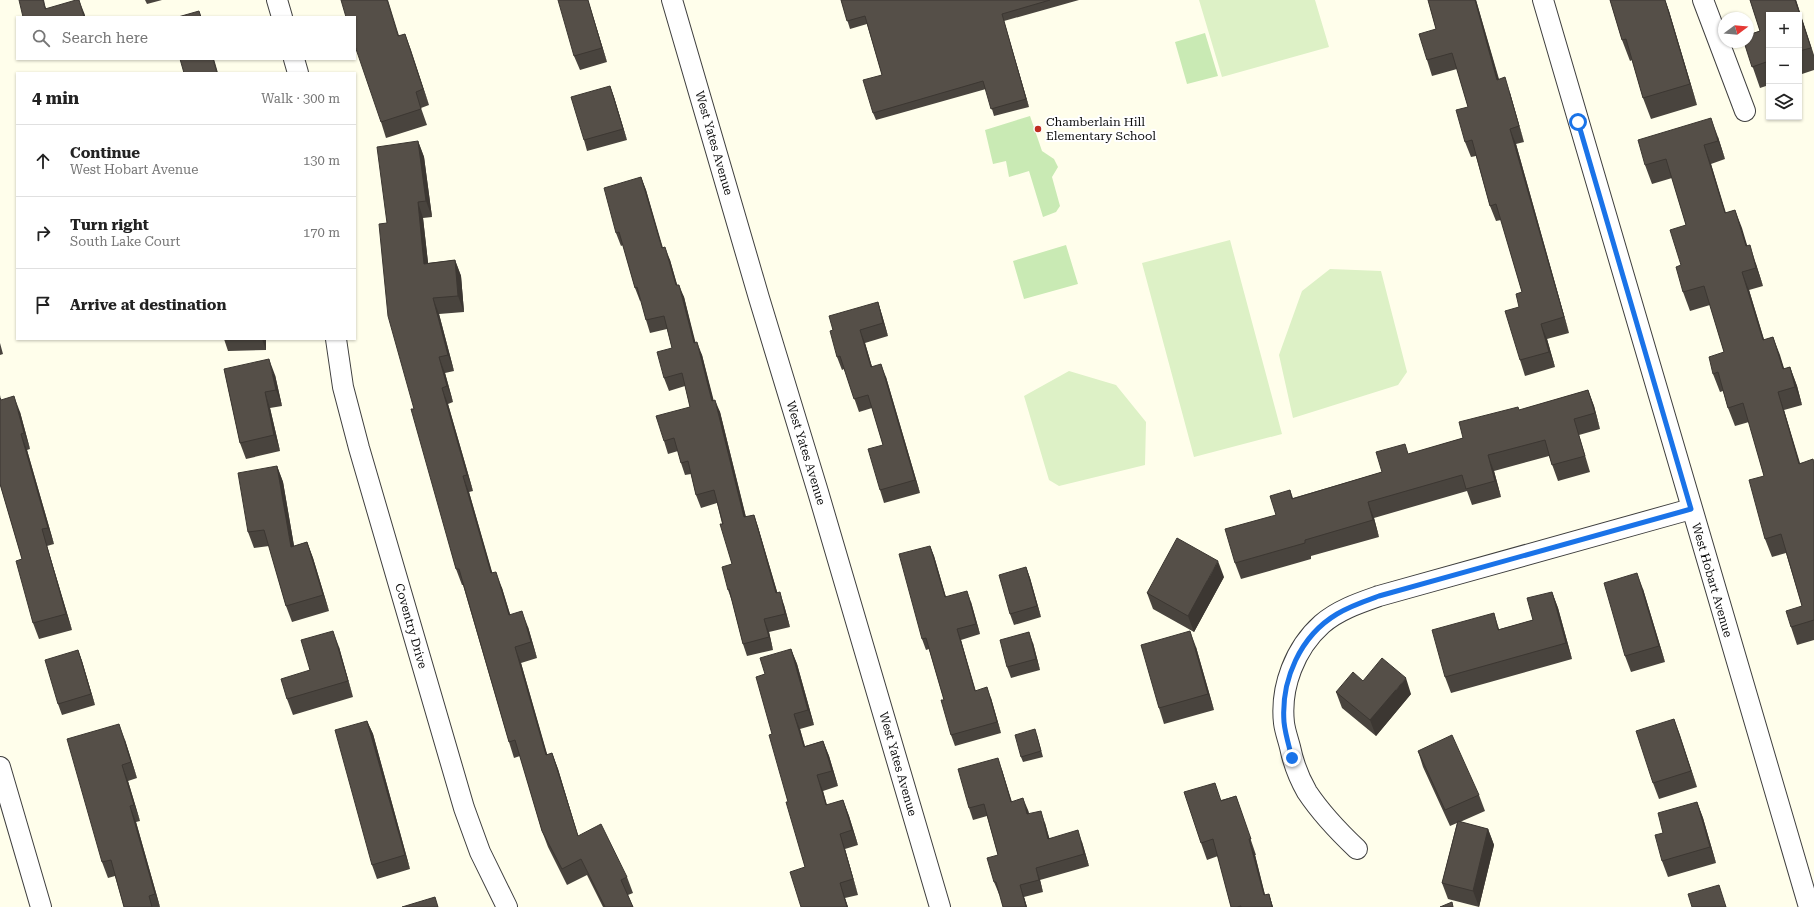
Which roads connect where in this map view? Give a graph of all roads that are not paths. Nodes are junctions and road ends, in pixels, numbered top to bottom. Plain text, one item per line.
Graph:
1 (277, 0) edge
2 (672, 0) edge
3 (1543, 0) edge
4 (1703, 0) edge
5 (282, 16) edge
6 (294, 60) edge
7 (298, 72) edge
8 (1744, 111) dead end
9 (336, 340) edge
10 (1691, 509) junction
11 (0, 767) edge
12 (1357, 849) dead end
13 (41, 907) edge
14 (507, 907) edge
15 (940, 907) edge
16 (1809, 907) edge

1 - 5 street
2 - 15 street, West Yates Avenue
3 - 10 street, West Hobart Avenue
4 - 8 street
6 - 7 street
9 - 14 street, Coventry Drive
10 - 12 street
10 - 16 street, West Hobart Avenue
11 - 13 street

